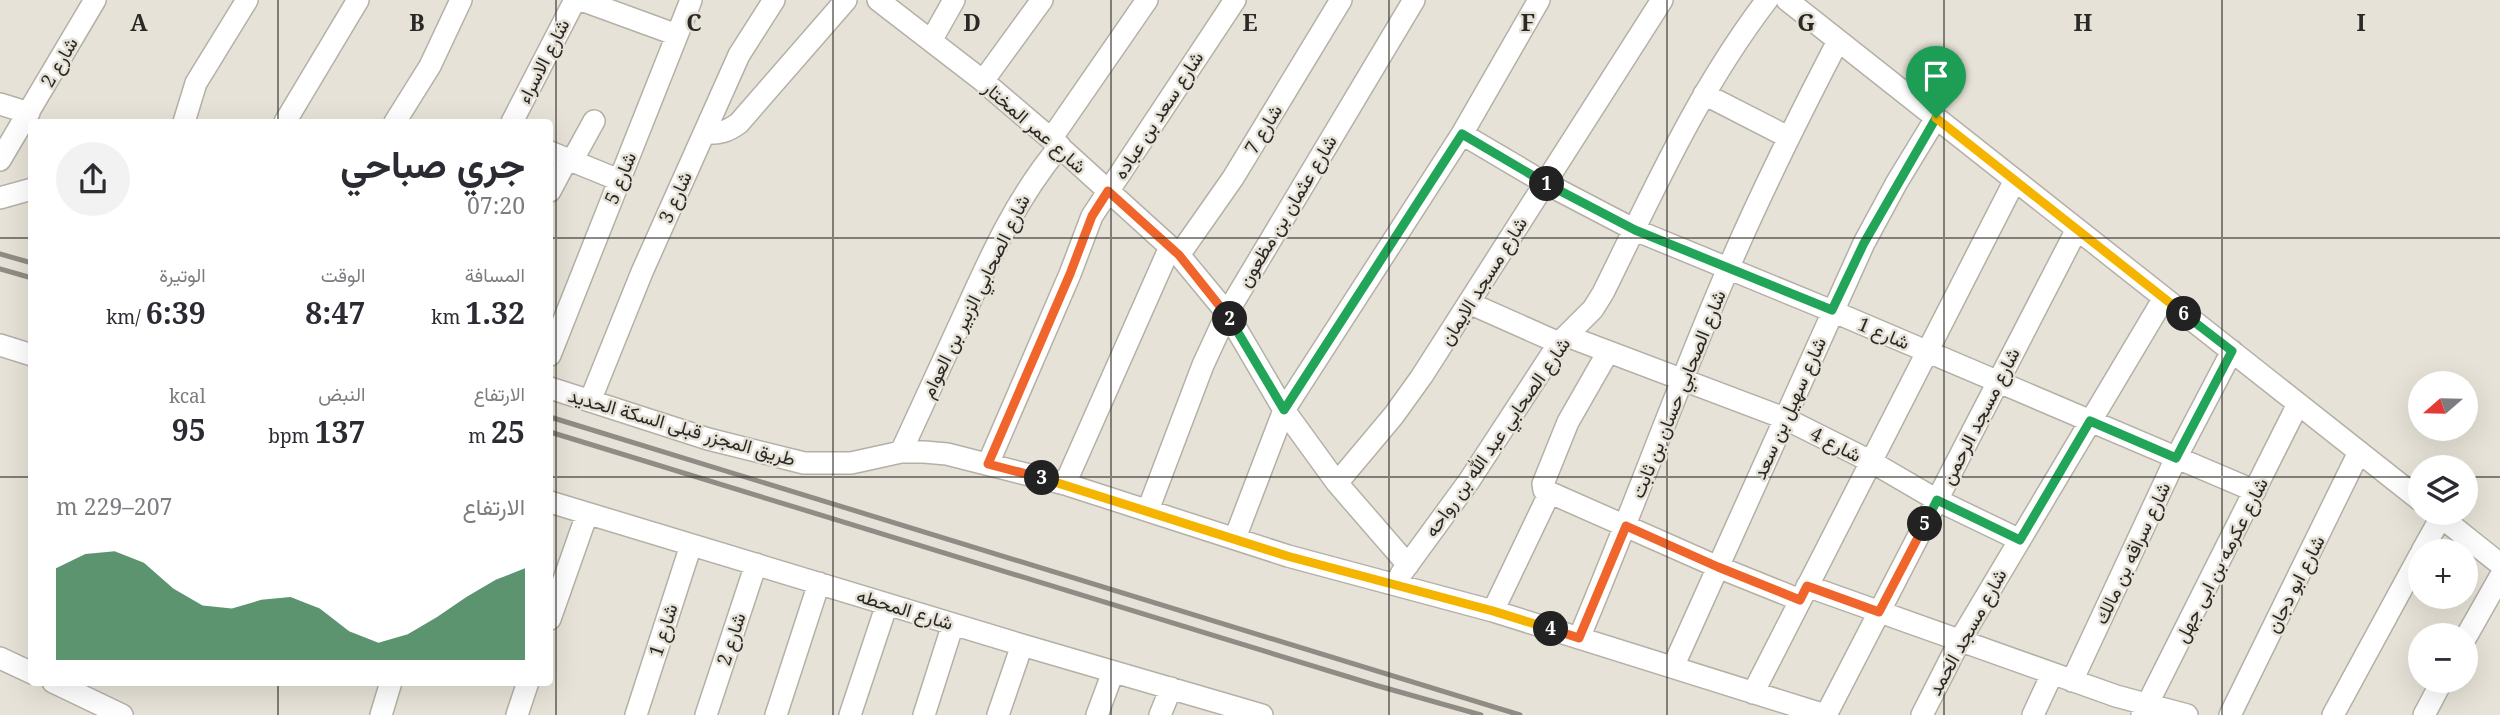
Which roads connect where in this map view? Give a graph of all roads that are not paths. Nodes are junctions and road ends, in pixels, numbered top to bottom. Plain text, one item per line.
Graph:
1 (95, 0) edge
2 (247, 0) edge
3 (358, 0) edge
4 (461, 0) edge
5 (575, 0) edge
6 (581, 0) edge
7 (691, 0) edge
8 (774, 0) edge
9 (846, 0) edge
10 (878, 0) edge
11 (954, 0) edge
12 (1042, 0) edge
13 (1147, 0) edge
14 (1234, 0) edge
15 (1341, 0) edge
16 (1414, 0) edge
17 (1539, 0) edge
18 (1662, 0) edge
19 (1767, 0) edge
20 (1787, 0) edge
21 (677, 36) junction
22 (931, 41) junction
23 (1838, 41) junction
24 (983, 81) junction
25 (1703, 94) junction
26 (0, 104) edge
27 (29, 113) junction
28 (1936, 118) junction
29 (185, 119) edge
30 (287, 119) edge
31 (397, 119) edge
32 (514, 119) edge
33 (594, 121) dead end
34 (704, 133) junction
35 (1462, 134) junction
36 (1788, 137) junction
37 (1055, 143) junction
38 (563, 158) edge
39 (0, 160) edge
40 (619, 180) junction
41 (2015, 180) junction
42 (553, 183) edge
43 (1545, 183) junction
44 (28, 190) edge
45 (1108, 191) junction
46 (0, 198) edge
47 (2077, 229) junction
48 (1635, 230) junction
49 (1174, 251) junction
50 (1728, 270) junction
51 (2164, 298) junction
52 (1469, 303) junction
53 (1832, 310) junction
54 (1227, 313) junction
55 (1563, 340) junction
56 (0, 345) edge
57 (553, 347) edge
58 (1926, 351) junction
59 (2232, 351) junction
60 (1608, 352) junction
61 (28, 354) edge
62 (1682, 380) junction
63 (1998, 382) junction
64 (553, 389) edge
65 (590, 401) junction
66 (2298, 404) junction
67 (1284, 410) junction
68 (1784, 418) junction
69 (2090, 421) junction
70 (2359, 452) junction
71 (901, 453) junction
72 (2176, 458) junction
73 (1870, 461) junction
74 (988, 464) junction
75 (1337, 483) junction
76 (1065, 484) junction
77 (2255, 491) junction
78 (2408, 491) edge
79 (1549, 494) junction
80 (1937, 500) junction
81 (553, 503) edge
82 (1148, 510) junction
83 (587, 514) junction
84 (2451, 525) edge
85 (1626, 526) junction
86 (1235, 538) junction
87 (2020, 540) junction
88 (691, 545) junction
89 (756, 564) junction
90 (2500, 564) edge
91 (1408, 565) junction
92 (1718, 567) junction
93 (2408, 577) edge
94 (2500, 577) edge
95 (819, 583) junction
96 (1394, 584) junction
97 (1804, 593) junction
98 (887, 604) junction
99 (553, 610) edge
100 (1493, 611) junction
101 (1879, 612) junction
102 (2474, 623) edge
103 (954, 624) junction
104 (1579, 638) junction
105 (1959, 642) junction
106 (1022, 645) junction
107 (0, 658) edge
108 (1673, 667) junction
109 (28, 671) edge
110 (1113, 672) junction
111 (2062, 678) junction
112 (60, 686) edge
113 (390, 686) edge
114 (527, 686) edge
115 (1171, 688) junction
116 (1753, 693) junction
117 (2436, 693) edge
118 (2145, 710) edge
119 (1232, 711) edge
120 (122, 715) edge
121 (381, 715) edge
122 (517, 715) edge
123 (636, 715) edge
124 (706, 715) edge
125 (776, 715) edge
126 (850, 715) edge
127 (923, 715) edge
128 (998, 715) edge
129 (1097, 715) edge
130 (1160, 715) edge
131 (1262, 715) edge
132 (1825, 715) edge
133 (1922, 715) edge
134 (2034, 715) edge
135 (2186, 715) edge
136 (2230, 715) edge
137 (2333, 715) edge
138 (2424, 715) edge

1 - 27 street, شارع 2
2 - 29 street
3 - 30 street
4 - 31 street
5 - 32 street, شارع الاسراء
6 - 21 street
7 - 21 street, شارع 5
8 - 34 street, شارع 3
9 - 34 street
10 - 22 street, شارع عمر المختار
11 - 22 street
12 - 24 street
13 - 37 street, شارع الصحابي الزبير بن العوام
14 - 45 street, شارع سعد بن عباده
15 - 49 street, شارع 7
16 - 54 street, شارع عثمان بن مظعون
17 - 35 street
18 - 43 street, شارع مسجد الايمان
19 - 25 street, شارع الصحابي عبد الله بن رواحه
20 - 23 street
21 - 40 street, شارع 5
22 - 24 street, شارع عمر المختار
23 - 28 street
23 - 36 street, شارع الصحابي حسان بن ثابت
24 - 37 street, شارع عمر المختار
25 - 36 street
25 - 48 street, شارع الصحابي عبد الله بن رواحه
26 - 27 street
27 - 39 street, شارع 2
28 - 41 street
28 - 53 street, شارع سهيل بن سعد
33 - 38 street
34 - 65 street, شارع 3
35 - 43 street, شارع 1
35 - 67 street
36 - 50 street, شارع الصحابي حسان بن ثابت
37 - 45 street, شارع عمر المختار
37 - 71 street, شارع الصحابي الزبير بن العوام
38 - 40 street
38 - 42 street
40 - 57 street, شارع 5
41 - 47 street
41 - 58 street, شارع 1
43 - 48 street, شارع 1
43 - 52 street, شارع مسجد الايمان
44 - 46 street
45 - 49 street, شارع عمر المختار
45 - 74 street, شارع سعد بن عباده
47 - 51 street
47 - 63 street, شارع مسجد الرحمن
48 - 50 street, شارع 1
48 - 55 street, شارع الصحابي عبد الله بن رواحه
49 - 54 street, شارع عمر المختار
49 - 76 street, شارع 7
50 - 53 street, شارع 1
50 - 62 street, شارع الصحابي حسان بن ثابت
51 - 59 street
51 - 69 street, شارع مسجد الحمد
52 - 55 street, شارع 4
52 - 75 street, شارع مسجد الايمان
53 - 58 street, شارع 1
53 - 68 street, شارع سهيل بن سعد
54 - 67 street, شارع عمر المختار
54 - 82 street, شارع عثمان بن مظعون
55 - 60 street, شارع 4
55 - 91 street, شارع الصحابي عبد الله بن رواحه
56 - 61 street
58 - 63 street, شارع 1
58 - 73 street, شارع 1
59 - 66 street
59 - 72 street, شارع سراقه بن مالك
60 - 62 street, شارع 4
60 - 79 street
62 - 68 street, شارع 4
62 - 85 street, شارع الصحابي حسان بن ثابت
63 - 69 street, شارع 1
63 - 80 street, شارع مسجد الرحمن
64 - 65 street, طريق المجزر قبلى السكة الحديد
65 - 71 street, طريق المجزر قبلى السكة الحديد
66 - 70 street
66 - 77 street, شارع عكرمه بن ابى جهل
67 - 75 street, شارع عمر المختار
67 - 86 street
68 - 73 street, شارع 4
68 - 92 street, شارع سهيل بن سعد
69 - 72 street, شارع 1
69 - 87 street, شارع مسجد الحمد
70 - 78 street
70 - 136 street, شارع ابو دجان
71 - 74 street, طريق المجزر قبلى السكة الحديد
72 - 77 street, شارع 1
72 - 111 street, شارع سراقه بن مالك
73 - 80 street, شارع 4
73 - 97 street, شارع 1
74 - 76 street, طريق المجزر قبلى السكة الحديد
75 - 91 street, شارع عمر المختار
76 - 82 street, طريق المجزر قبلى السكة الحديد
77 - 118 street, شارع عكرمه بن ابى جهل
79 - 85 street
79 - 100 street
80 - 87 street, شارع 4
80 - 101 street, شارع مسجد الرحمن
81 - 83 street, شارع المحطه
82 - 86 street, طريق المجزر قبلى السكة الحديد
83 - 88 street, شارع المحطه
83 - 99 street
84 - 90 street
85 - 92 street
85 - 104 street, شارع الصحابي حسان بن ثابت
86 - 96 street, طريق المجزر قبلى السكة الحديد
87 - 105 street, شارع مسجد الحمد
88 - 89 street, شارع المحطه
88 - 123 street, شارع 1
89 - 95 street, شارع المحطه
89 - 124 street, شارع 2
91 - 96 street, شارع الصحابي عبد الله بن رواحه
92 - 97 street
92 - 108 street, شارع سهيل بن سعد
93 - 137 street
94 - 102 street
95 - 98 street, شارع المحطه
95 - 125 street
96 - 100 street, طريق المجزر قبلى السكة الحديد
97 - 101 street
97 - 116 street, شارع 1
98 - 103 street, شارع المحطه
98 - 126 street
100 - 104 street, طريق المجزر قبلى السكة الحديد
101 - 105 street
101 - 132 street, شارع مسجد الرحمن
103 - 106 street, شارع المحطه
103 - 127 street
104 - 108 street, طريق المجزر قبلى السكة الحديد
105 - 111 street
105 - 133 street, شارع مسجد الحمد
106 - 110 street, شارع المحطه
106 - 128 street
107 - 109 street
108 - 116 street, طريق المجزر قبلى السكة الحديد
110 - 115 street, شارع المحطه
110 - 129 street
111 - 118 street
111 - 134 street, شارع سراقه بن مالك
112 - 120 street
113 - 121 street
114 - 122 street
115 - 119 street, شارع المحطه
115 - 130 street
116 - 132 street, طريق المجزر قبلى السكة الحديد
117 - 138 street
118 - 135 street
119 - 131 street, شارع المحطه

